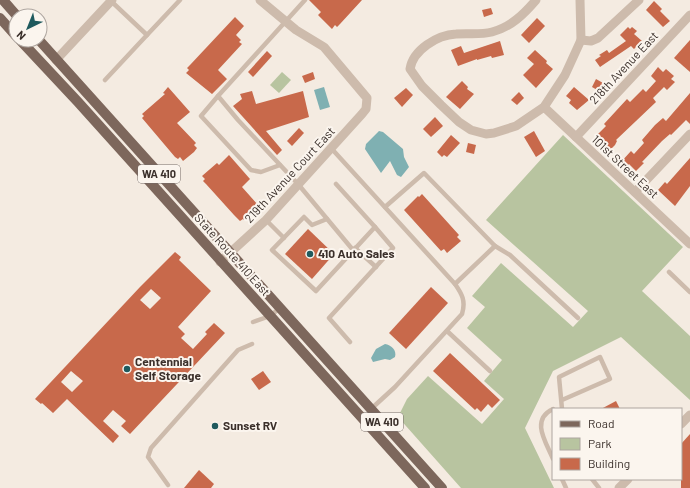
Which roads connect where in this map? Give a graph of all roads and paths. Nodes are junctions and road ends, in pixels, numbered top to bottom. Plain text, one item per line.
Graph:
1 (3, 0) edge
2 (180, 0) edge
3 (260, 0) edge
4 (306, 0) edge
5 (536, 0) edge
6 (580, 0) edge
7 (639, 0) edge
8 (111, 1) edge
9 (10, 8) edge
10 (690, 15) edge
11 (0, 18) edge
12 (286, 21) junction
13 (8, 27) edge
14 (147, 35) junction
15 (580, 40) junction
16 (27, 48) edge
17 (46, 48) edge
18 (56, 60) junction
19 (105, 80) dead end
20 (218, 96) junction
21 (544, 107) junction
22 (690, 134) edge
23 (576, 137) junction
24 (331, 148) junction
25 (280, 165) junction
26 (298, 184) junction
27 (336, 184) dead end
28 (635, 192) junction
29 (385, 207) junction
30 (327, 219) junction
31 (266, 220) junction
32 (376, 227) junction
33 (284, 238) junction
34 (690, 244) edge
35 (495, 246) junction
36 (354, 249) junction
37 (231, 253) junction
38 (220, 262) junction
39 (376, 267) junction
40 (669, 272) dead end
41 (455, 284) junction
42 (690, 292) edge
43 (280, 308) junction
44 (270, 316) junction
45 (578, 318) dead end
46 (254, 322) dead end
47 (447, 331) junction
48 (350, 342) dead end
49 (252, 344) dead end
50 (490, 371) dead end
51 (562, 400) junction
52 (561, 408) edge
53 (371, 409) junction
54 (552, 410) edge
55 (690, 415) edge
56 (682, 423) edge
57 (552, 457) edge
58 (593, 480) edge
59 (627, 480) edge
60 (168, 485) dead end
61 (425, 488) edge
62 (442, 488) edge
63 (599, 488) edge
64 (619, 488) edge

1 - 9 main road
2 - 14 lane
3 - 12 street
4 - 12 lane
5 - 21 street
6 - 15 street
7 - 15 street
8 - 14 lane
8 - 18 street
10 - 23 street, 218th Avenue East
11 - 13 main road
12 - 20 lane
12 - 24 street, 219th Avenue Court East
14 - 19 lane
15 - 21 street
16 - 38 main road, State Route 410 East / WA 410
17 - 18 main road, State Route 410 East / WA 410
18 - 37 main road, State Route 410 East / WA 410
20 - 25 lane
20 - 25 lane
21 - 23 street, 101st Street East
22 - 28 street
23 - 28 street, 101st Street East
24 - 26 street, 219th Avenue Court East
24 - 29 lane
25 - 26 lane
26 - 30 lane
26 - 31 street, 219th Avenue Court East
27 - 32 lane
28 - 34 street, 101st Street East
29 - 35 lane
29 - 41 lane
30 - 33 lane
30 - 36 lane
31 - 33 lane
31 - 37 street, 219th Avenue Court East
32 - 36 lane
32 - 39 lane
33 - 36 lane
35 - 41 lane
35 - 45 lane
36 - 39 lane
37 - 38 street, 219th Avenue Court East
37 - 43 main road, State Route 410 East / WA 410
38 - 44 main road, State Route 410 East / WA 410
39 - 48 lane
40 - 42 lane
41 - 47 lane
43 - 44 lane
43 - 53 main road, State Route 410 East / WA 410
44 - 46 lane
44 - 61 main road, State Route 410 East / WA 410
47 - 50 lane
47 - 53 lane
49 - 60 lane
51 - 51 lane
51 - 52 lane
53 - 62 main road, State Route 410 East / WA 410
54 - 57 lane
55 - 56 street
58 - 63 lane
59 - 64 street

